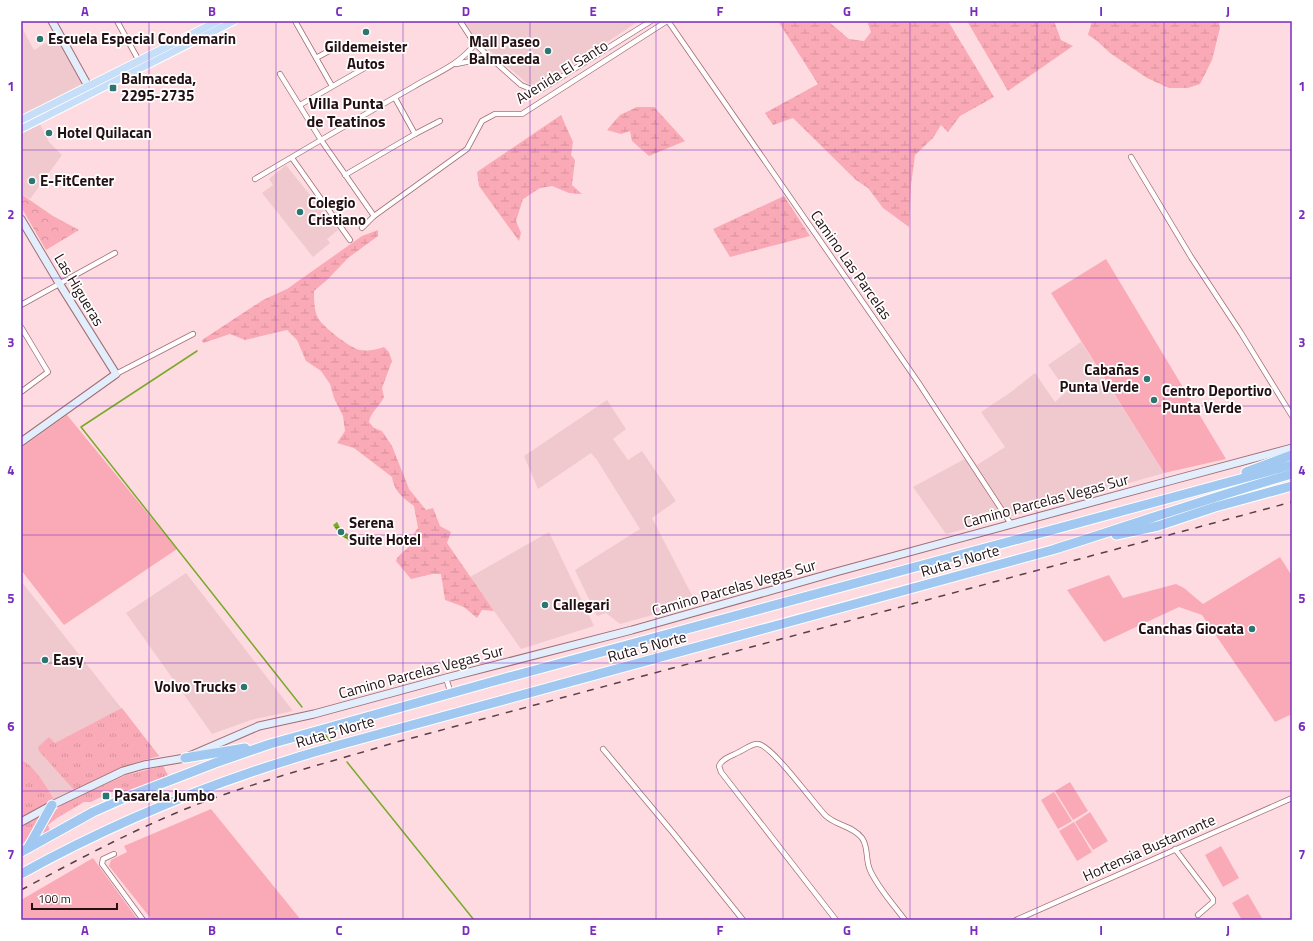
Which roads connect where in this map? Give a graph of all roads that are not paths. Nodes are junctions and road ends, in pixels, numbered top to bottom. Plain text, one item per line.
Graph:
1 (52, 21) edge
2 (116, 21) edge
3 (218, 21) edge
4 (234, 21) edge
5 (295, 21) edge
6 (460, 21) edge
7 (651, 21) edge
8 (668, 21) edge
9 (475, 44) junction
10 (340, 45) dead end
11 (486, 54) junction
12 (316, 58) junction
13 (139, 61) junction
14 (454, 64) junction
15 (368, 66) dead end
16 (280, 74) dead end
17 (88, 86) junction
18 (332, 86) junction
19 (395, 98) junction
20 (300, 105) junction
21 (54, 113) junction
22 (21, 120) edge
23 (440, 121) dead end
24 (21, 129) edge
25 (415, 134) junction
26 (321, 140) junction
27 (1131, 157) dead end
28 (292, 158) junction
29 (345, 175) junction
30 (255, 179) dead end
31 (374, 216) junction
32 (21, 219) edge
33 (362, 228) dead end
34 (350, 240) dead end
35 (115, 253) dead end
36 (59, 283) junction
37 (21, 305) edge
38 (21, 327) edge
39 (193, 334) dead end
40 (116, 374) junction
41 (21, 392) edge
42 (1292, 416) edge
43 (21, 442) edge
44 (1292, 448) edge
45 (1292, 455) edge
46 (1292, 465) edge
47 (1292, 474) edge
48 (1292, 486) edge
49 (1194, 492) junction
50 (1011, 524) junction
51 (1052, 550) junction
52 (446, 678) junction
53 (451, 694) junction
54 (270, 744) junction
55 (603, 749) dead end
56 (185, 758) junction
57 (1292, 798) edge
58 (52, 805) junction
59 (21, 822) edge
60 (1175, 849) junction
61 (25, 850) edge
62 (114, 854) dead end
63 (21, 874) edge
64 (1198, 915) dead end
65 (143, 920) edge
66 (743, 920) edge
67 (836, 920) edge
68 (904, 920) edge
69 (1016, 920) edge

1 - 17 street
2 - 13 street
3 - 13 main road
4 - 21 main road
5 - 12 street
6 - 9 street
7 - 11 street
8 - 31 street, Avenida El Santo
8 - 50 street, Camino Las Parcelas
9 - 11 street
9 - 14 street
10 - 12 street
11 - 14 street
12 - 18 street
13 - 17 main road
14 - 19 street
15 - 18 street
16 - 20 street
17 - 21 main road
17 - 22 main road
18 - 20 street
19 - 25 street
19 - 26 street
20 - 26 street
21 - 24 main road
23 - 25 street
25 - 29 street
26 - 28 street
26 - 29 street
27 - 42 street
28 - 30 street
28 - 34 street
29 - 31 street
31 - 33 street, Avenida El Santo
32 - 36 street, Las Higueras
35 - 36 street
36 - 37 street
36 - 40 street, Las Higueras
38 - 41 street
39 - 40 street
40 - 43 street
44 - 50 street, Camino Parcelas Vegas Sur
45 - 49 highway
46 - 49 highway, Ruta 5 Norte
47 - 51 highway, Ruta 5 Norte
48 - 51 highway
49 - 53 highway, Ruta 5 Norte
50 - 52 street, Camino Parcelas Vegas Sur
51 - 63 highway, Ruta 5 Norte
52 - 53 street
52 - 56 street, Camino Parcelas Vegas Sur
53 - 54 highway, Ruta 5 Norte
54 - 56 highway
54 - 61 highway, Ruta 5 Norte
55 - 66 street
56 - 58 street, Camino Parcelas Vegas Sur
57 - 60 street, Hortensia Bustamante
58 - 59 street, Camino Parcelas Vegas Sur
58 - 61 highway
60 - 64 street
60 - 69 street, Hortensia Bustamante
62 - 65 street
67 - 68 street

